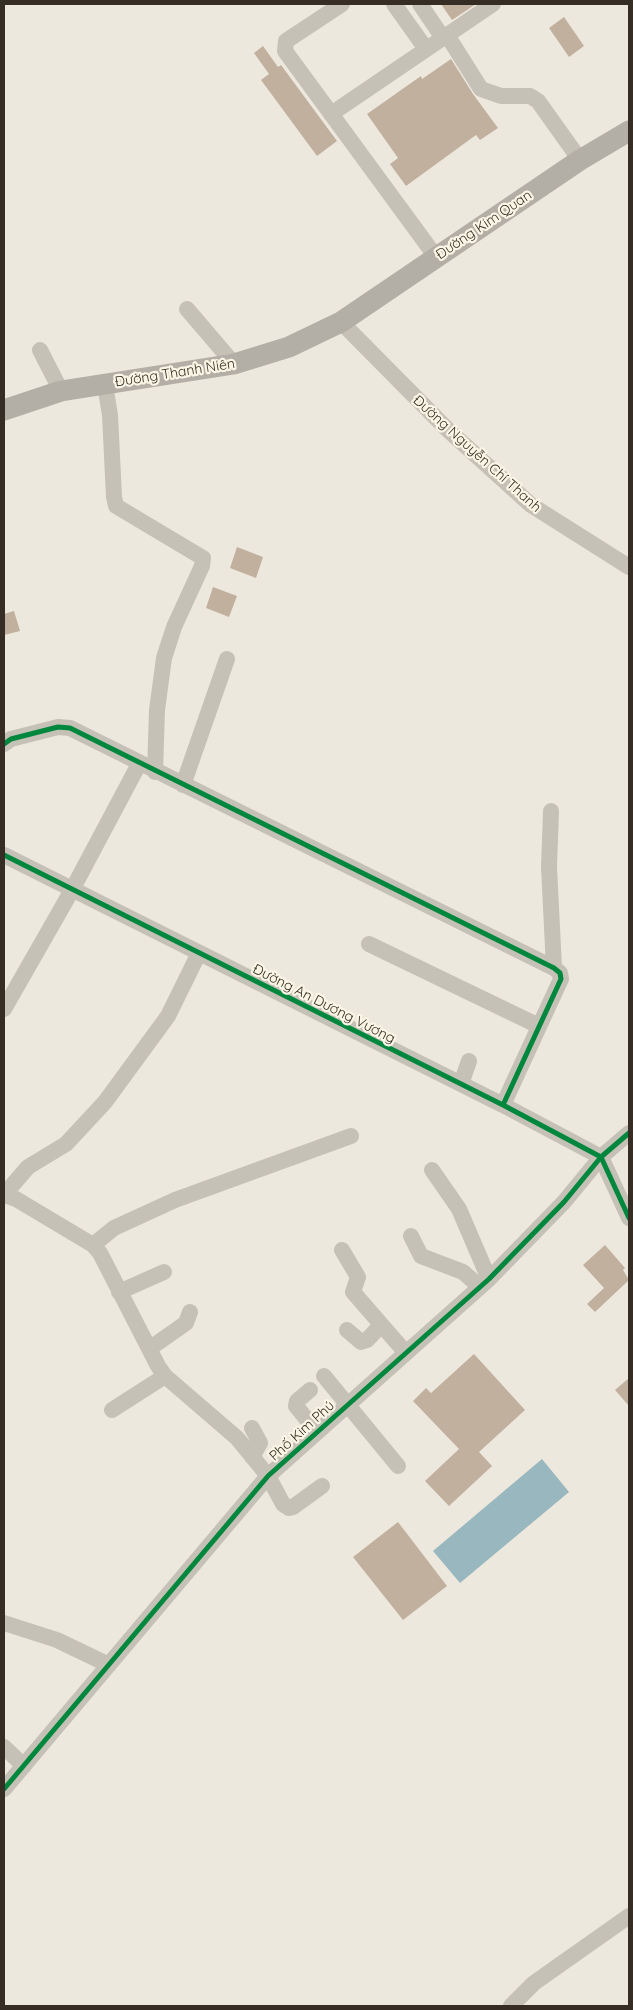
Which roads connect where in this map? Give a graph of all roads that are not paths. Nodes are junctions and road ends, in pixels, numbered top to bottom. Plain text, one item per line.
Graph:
1 (342, 4) edge
2 (394, 4) edge
3 (420, 4) edge
4 (493, 4) edge
5 (445, 36) junction
6 (426, 49) junction
7 (331, 114) junction
8 (629, 131) edge
9 (580, 160) junction
10 (436, 257) junction
11 (187, 309) dead end
12 (341, 322) junction
13 (40, 350) dead end
14 (234, 364) junction
15 (105, 384) junction
16 (60, 391) junction
17 (4, 410) edge
18 (629, 567) edge
19 (227, 659) dead end
20 (4, 744) edge
21 (139, 764) junction
22 (155, 772) junction
23 (183, 785) junction
24 (551, 811) dead end
25 (4, 855) edge
26 (72, 890) junction
27 (370, 944) dead end
28 (199, 953) junction
29 (554, 968) junction
30 (4, 1009) edge
31 (539, 1026) junction
32 (469, 1061) dead end
33 (461, 1084) junction
34 (503, 1105) junction
35 (351, 1136) dead end
36 (626, 1140) edge
37 (601, 1157) junction
38 (432, 1170) dead end
39 (4, 1195) edge
40 (629, 1218) edge
41 (411, 1236) dead end
42 (92, 1245) junction
43 (342, 1250) dead end
44 (164, 1272) dead end
45 (485, 1283) junction
46 (119, 1292) junction
47 (190, 1312) dead end
48 (381, 1325) junction
49 (346, 1330) dead end
50 (149, 1349) junction
51 (406, 1353) junction
52 (165, 1376) junction
53 (324, 1376) dead end
54 (310, 1390) dead end
55 (348, 1405) junction
56 (112, 1410) dead end
57 (252, 1428) dead end
58 (317, 1432) junction
59 (252, 1458) junction
60 (398, 1466) dead end
61 (268, 1476) junction
62 (322, 1486) dead end
63 (4, 1623) edge
64 (108, 1665) junction
65 (4, 1747) edge
66 (24, 1766) junction
67 (4, 1790) edge
68 (629, 1916) edge
69 (511, 2006) edge

1 - 7 street
2 - 6 street
3 - 5 street
4 - 5 street
5 - 6 street
5 - 9 street
6 - 7 street
7 - 10 street
8 - 9 main road, Đường Kim Quan
9 - 10 main road, Đường Kim Quan
10 - 12 main road, Đường Kim Quan
11 - 14 street
12 - 14 main road, Đường Thanh Niên
12 - 18 street, Đường Nguyễn Chí Thanh
13 - 16 street
14 - 15 main road, Đường Thanh Niên
15 - 16 main road, Đường Thanh Niên
15 - 22 street
16 - 17 main road, Đường Thanh Niên
19 - 23 street
20 - 21 street
21 - 22 street
21 - 26 street
22 - 23 street
23 - 29 street
24 - 29 street
25 - 26 street, Đường An Dương Vương
26 - 28 street, Đường An Dương Vương
26 - 30 street
27 - 31 street
28 - 33 street, Đường An Dương Vương
28 - 39 street
29 - 31 street
31 - 34 street
32 - 33 street
33 - 34 street, Đường An Dương Vương
34 - 37 street, Đường An Dương Vương
35 - 42 street
36 - 37 street
37 - 40 street
37 - 45 street, Phố Kim Phú
38 - 45 street
39 - 42 street
41 - 45 street
42 - 46 street
43 - 48 street
44 - 46 street
45 - 51 street, Phố Kim Phú
46 - 50 street
47 - 50 street
48 - 49 street
48 - 51 street
50 - 52 street
51 - 55 street, Phố Kim Phú
52 - 56 street
52 - 59 street
53 - 55 street
54 - 58 street
55 - 58 street, Phố Kim Phú
55 - 60 street
57 - 59 street
58 - 61 street, Phố Kim Phú
59 - 61 street
61 - 62 street
61 - 64 street, Phố Kim Phú
63 - 64 street
64 - 66 street, Phố Kim Phú
65 - 66 street
66 - 67 street, Phố Kim Phú
68 - 69 street

